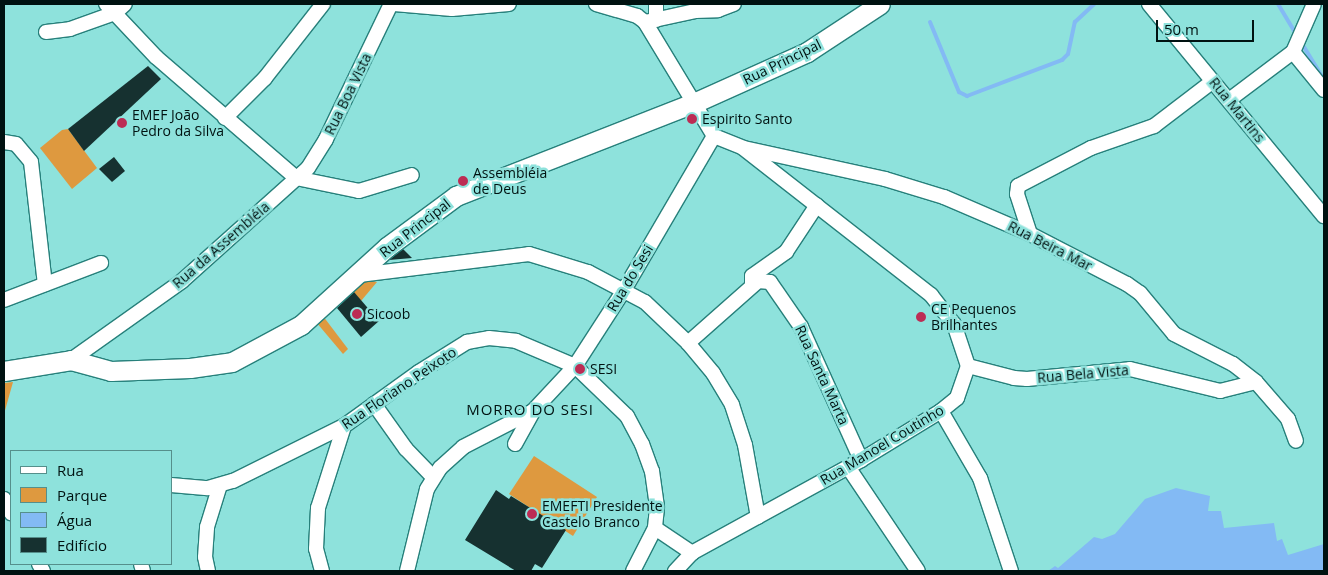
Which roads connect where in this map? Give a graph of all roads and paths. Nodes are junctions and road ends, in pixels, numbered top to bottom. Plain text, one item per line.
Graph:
1 (323, 4) edge
2 (392, 4) edge
3 (509, 4) edge
4 (596, 4) edge
5 (656, 4) edge
6 (734, 4) edge
7 (880, 4) edge
8 (1149, 4) edge
9 (1314, 4) edge
10 (115, 7) edge
11 (699, 7) edge
12 (651, 21) junction
13 (46, 32) dead end
14 (1293, 52) junction
15 (1213, 80) junction
16 (1324, 90) edge
17 (1229, 100) junction
18 (696, 102) junction
19 (225, 118) junction
20 (714, 136) junction
21 (4, 142) edge
22 (743, 148) junction
23 (412, 175) dead end
24 (296, 178) junction
25 (817, 205) junction
26 (1324, 216) edge
27 (1030, 234) junction
28 (101, 263) dead end
29 (359, 275) junction
30 (45, 284) junction
31 (751, 286) junction
32 (624, 290) junction
33 (4, 300) edge
34 (688, 343) junction
35 (71, 360) junction
36 (576, 366) junction
37 (968, 366) junction
38 (4, 371) edge
39 (1256, 382) junction
40 (374, 404) junction
41 (533, 411) junction
42 (941, 411) junction
43 (344, 426) junction
44 (1296, 441) dead end
45 (515, 444) dead end
46 (861, 460) junction
47 (848, 467) junction
48 (433, 477) junction
49 (172, 485) edge
50 (220, 485) junction
51 (758, 517) junction
52 (656, 528) junction
53 (692, 553) junction
54 (208, 571) edge
55 (322, 571) edge
56 (407, 571) edge
57 (633, 571) edge
58 (675, 571) edge
59 (918, 571) edge
60 (1011, 571) edge

1 - 19 street
2 - 3 street
2 - 24 street, Rua Boa Vista
4 - 12 street
5 - 12 street
6 - 11 street
7 - 18 street, Rua Principal
8 - 15 street, Rua Martins
9 - 14 street
10 - 13 street
10 - 19 street
11 - 12 street
12 - 18 street
14 - 16 street
14 - 17 street
15 - 17 street, Rua Martins
15 - 27 street
17 - 26 street, Rua Martins
18 - 20 street
18 - 29 street, Rua Principal
19 - 24 street
20 - 22 street
20 - 32 street, Rua do Sesi
21 - 30 street
22 - 25 street
22 - 27 street, Rua Beira Mar
23 - 24 street
24 - 35 street, Rua da Assembléia
25 - 31 street
25 - 37 street
27 - 39 street, Rua Beira Mar
28 - 30 street
29 - 32 street
29 - 35 street, Rua Principal
30 - 33 street
31 - 34 street
31 - 46 street, Rua Santa Marta
32 - 34 street
32 - 36 street, Rua do Sesi
34 - 51 street
35 - 38 street, Rua Principal
36 - 40 street, Rua Floriano Peixoto
36 - 41 street, Rua do Sesi
36 - 52 street, Rua Floriano Peixoto
37 - 39 street, Rua Bela Vista
37 - 42 street, Rua Manoel Coutinho
39 - 44 street, Rua Beira Mar
40 - 43 street, Rua Floriano Peixoto
40 - 48 street
41 - 45 street, Rua do Sesi
41 - 48 street, Rua do Sesi
42 - 46 street, Rua Manoel Coutinho
42 - 60 street
43 - 50 street, Rua Floriano Peixoto
43 - 55 street
46 - 47 street, Rua Manoel Coutinho
47 - 51 street, Rua Manoel Coutinho
47 - 59 street
48 - 56 street, Rua do Sesi
49 - 50 street, Rua Floriano Peixoto
50 - 54 street
51 - 53 street, Rua Manoel Coutinho
52 - 53 street
52 - 57 street, Rua Floriano Peixoto
53 - 58 street, Rua Manoel Coutinho

